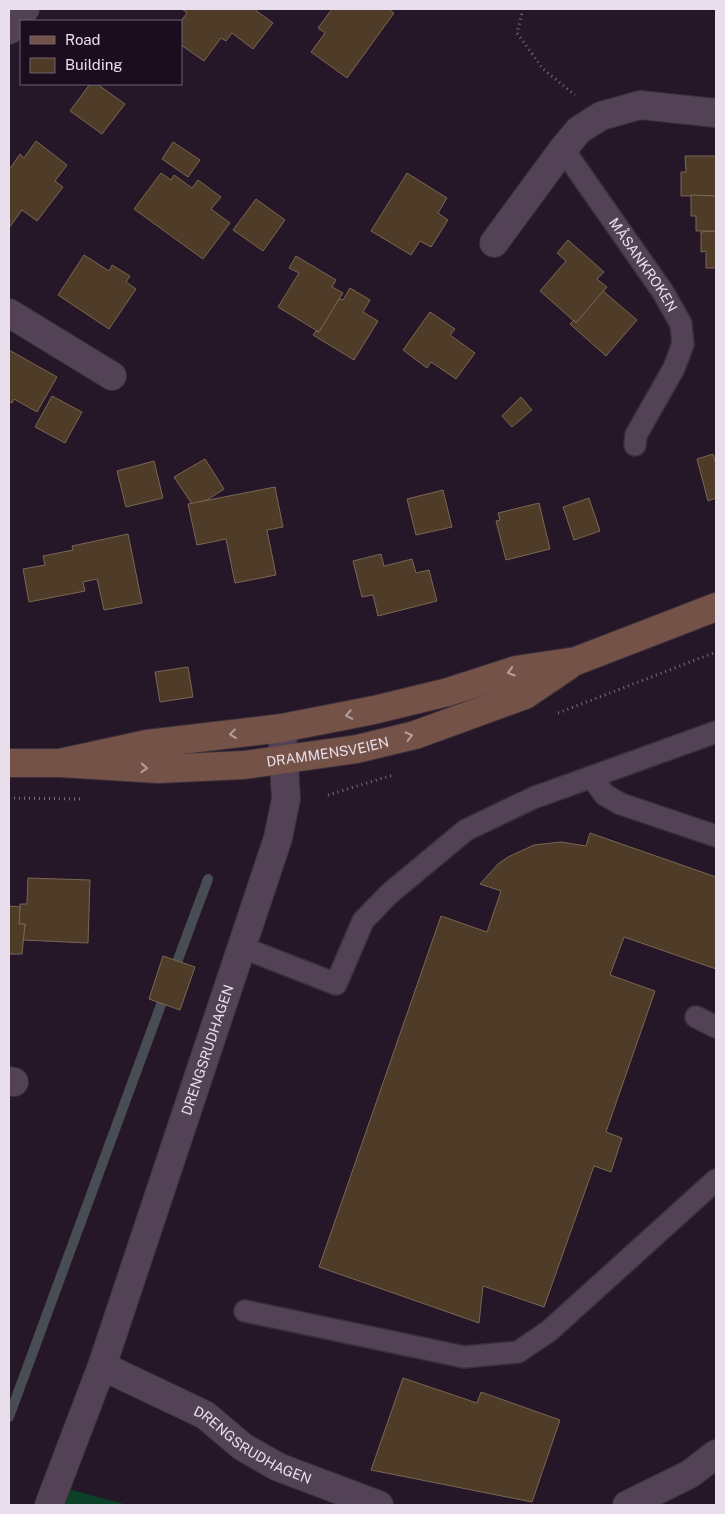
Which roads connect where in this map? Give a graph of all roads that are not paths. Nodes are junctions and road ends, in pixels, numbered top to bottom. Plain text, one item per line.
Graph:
1 (25, 9) edge
2 (9, 30) edge
3 (716, 113) edge
4 (563, 149) junction
5 (494, 243) dead end
6 (9, 313) edge
7 (112, 376) dead end
8 (634, 445) dead end
9 (716, 607) edge
10 (576, 660) junction
11 (282, 728) junction
12 (716, 732) edge
13 (285, 759) junction
14 (9, 763) edge
15 (60, 763) junction
16 (591, 777) junction
17 (716, 836) edge
18 (241, 947) junction
19 (696, 1017) dead end
20 (716, 1028) edge
21 (716, 1180) edge
22 (245, 1311) dead end
23 (102, 1366) junction
24 (716, 1454) edge
25 (49, 1505) edge
26 (379, 1505) edge
27 (627, 1505) edge

1 - 2 street
3 - 4 street
4 - 5 street
4 - 8 lane, MÅSANKROKEN
6 - 7 street
9 - 10 main road, DRAMMENSVEIEN
10 -> 11 main road, DRAMMENSVEIEN
13 -> 10 main road, DRAMMENSVEIEN
11 - 13 street, DRENGSRUDHAGEN
11 -> 15 main road, DRAMMENSVEIEN
12 - 16 lane
15 -> 13 main road, DRAMMENSVEIEN
13 - 18 street, DRENGSRUDHAGEN
14 - 15 main road, DRAMMENSVEIEN
16 - 17 lane
16 - 18 lane
18 - 23 street, DRENGSRUDHAGEN
19 - 20 lane
21 - 22 lane
23 - 25 street, DRENGSRUDHAGEN
23 - 26 street, DRENGSRUDHAGEN
24 - 27 street

